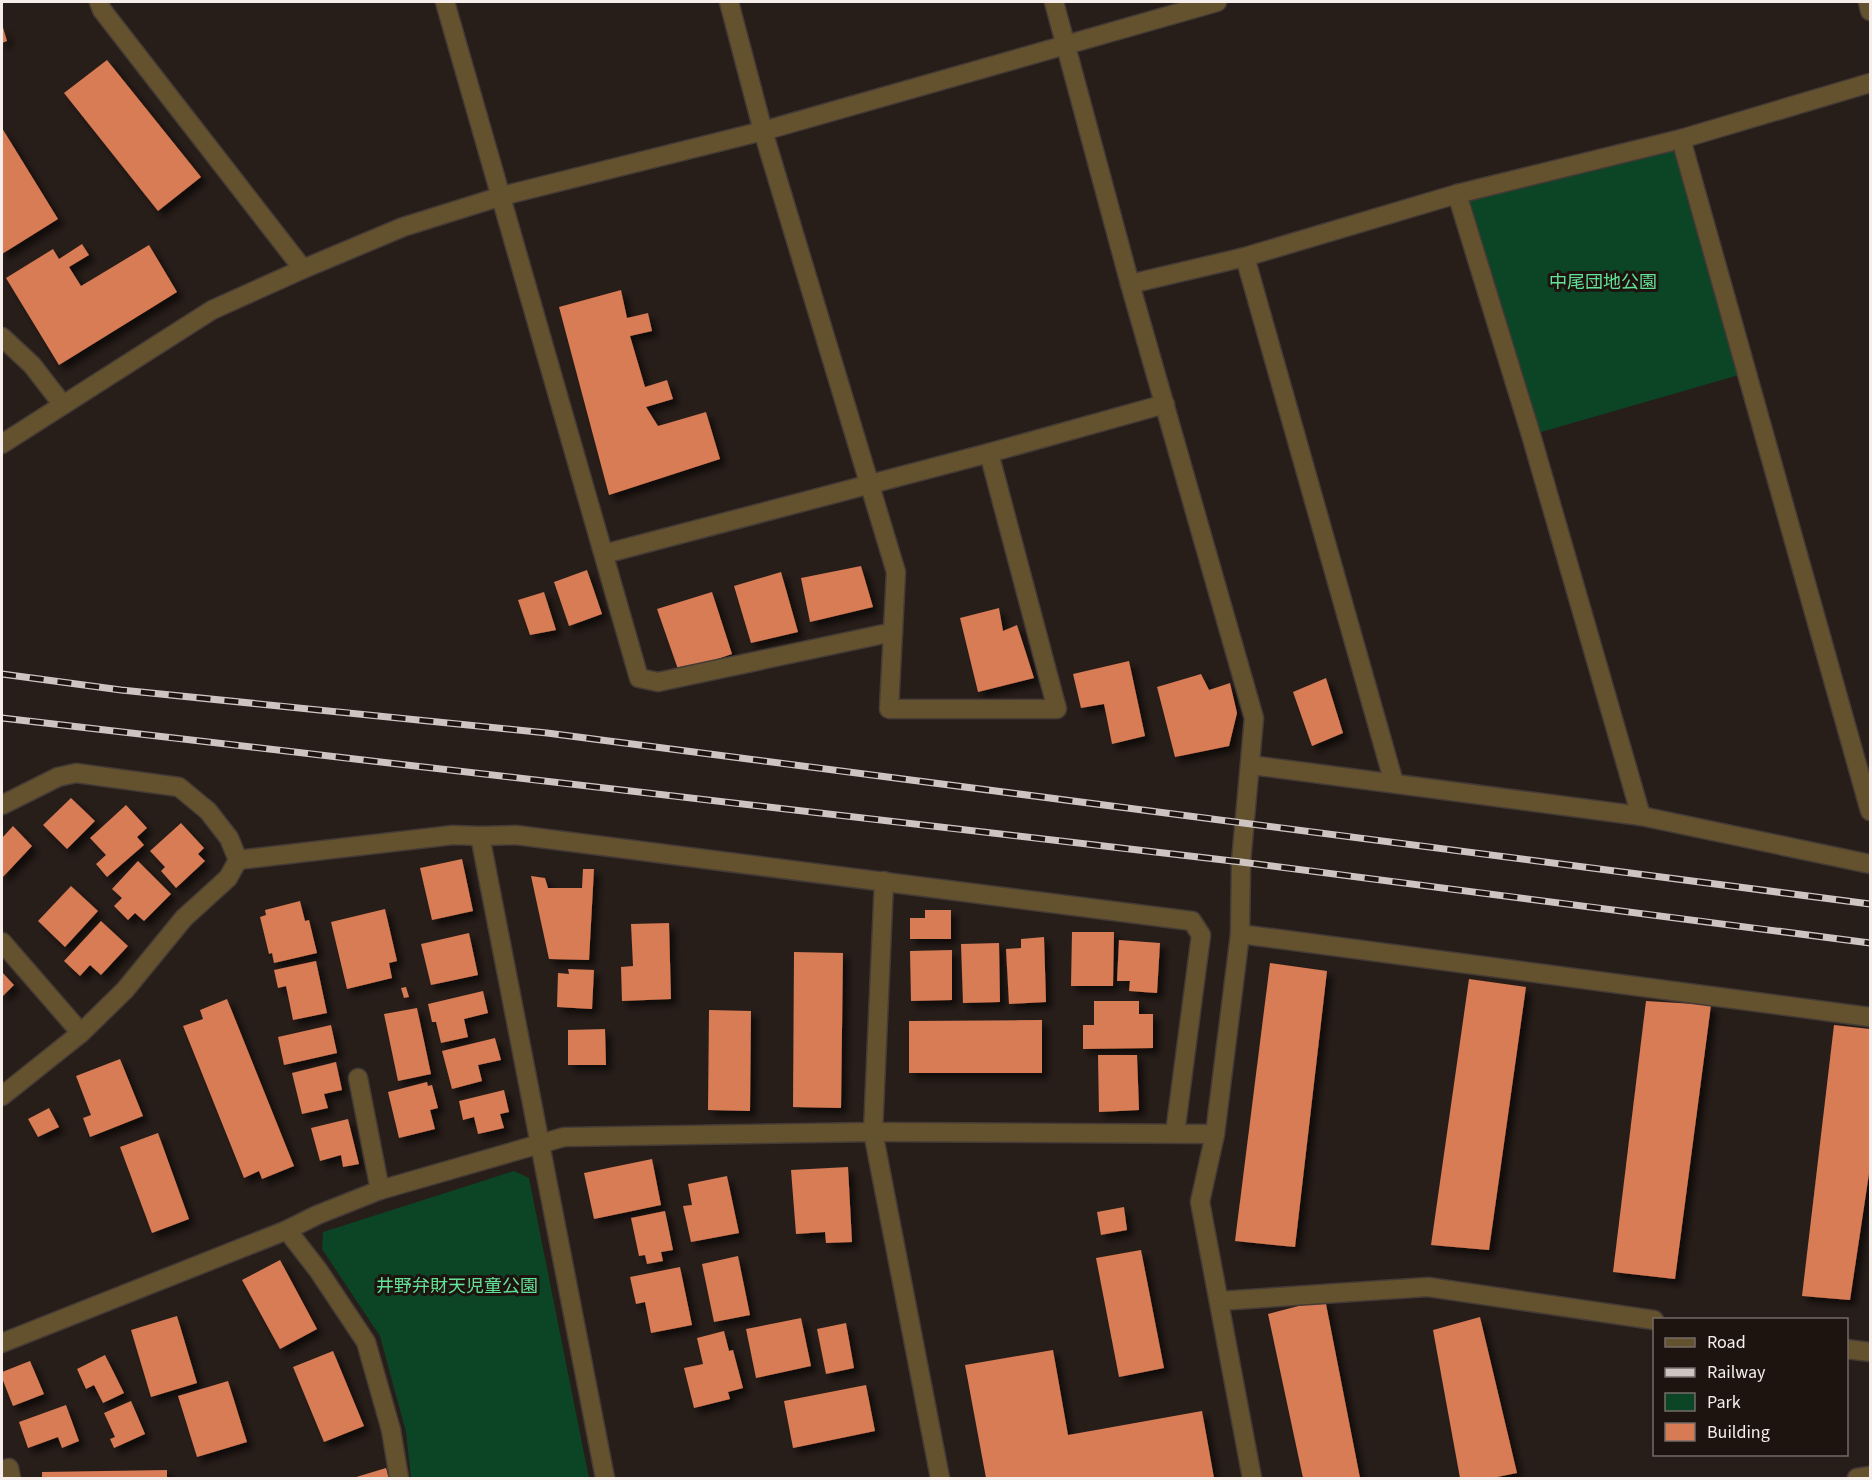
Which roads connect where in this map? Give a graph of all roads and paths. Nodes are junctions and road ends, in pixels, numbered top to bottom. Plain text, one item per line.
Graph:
1 (99, 2) edge
2 (445, 2) edge
3 (729, 2) edge
4 (1054, 2) edge
5 (1217, 2) edge
6 (1868, 2) edge
7 (1870, 11) edge
8 (1065, 45) junction
9 (1870, 83) edge
10 (763, 131) junction
11 (1681, 139) junction
12 (1457, 194) junction
13 (502, 196) junction
14 (1245, 257) junction
15 (303, 269) junction
16 (1130, 284) junction
17 (2, 337) edge
18 (1165, 404) junction
19 (63, 405) junction
20 (2, 444) edge
21 (989, 453) junction
22 (871, 483) junction
23 (604, 554) junction
24 (893, 632) junction
25 (1251, 765) junction
26 (1394, 783) junction
27 (2, 806) edge
28 (1870, 811) edge
29 (1641, 816) junction
30 (480, 836) junction
31 (238, 860) junction
32 (1870, 864) edge
33 (884, 881) junction
34 (1240, 934) junction
35 (2, 942) edge
36 (1870, 1017) edge
37 (81, 1033) junction
38 (358, 1078) dead end
39 (2, 1096) edge
40 (873, 1131) junction
41 (1175, 1133) junction
42 (1215, 1134) junction
43 (540, 1144) junction
44 (380, 1190) junction
45 (287, 1230) junction
46 (1219, 1301) junction
47 (1653, 1320) edge
48 (2, 1343) edge
49 (1848, 1349) edge
50 (1870, 1352) edge
51 (2, 1470) edge
52 (1870, 1476) edge
53 (11, 1479) edge
54 (399, 1479) edge
55 (605, 1479) edge
56 (940, 1479) edge
57 (1252, 1479) edge
58 (1857, 1479) edge

1 - 15 street
2 - 13 street
3 - 10 street
4 - 8 street
5 - 8 street
6 - 7 street
8 - 10 street
8 - 16 street
9 - 11 street
10 - 13 street
10 - 22 street
11 - 12 street
11 - 28 street
12 - 14 street
12 - 29 street
13 - 15 street
13 - 23 street
14 - 16 street
14 - 26 street
15 - 19 street
16 - 18 street
17 - 19 street
18 - 21 street
18 - 25 street
19 - 20 street
21 - 22 street
21 - 24 street
22 - 23 street
22 - 24 street
23 - 24 street
25 - 26 street
25 - 34 street
26 - 29 street
27 - 31 street
29 - 32 street
30 - 31 street
30 - 33 street
30 - 43 street
31 - 37 street
33 - 40 street
33 - 41 street
34 - 36 street
34 - 42 street
35 - 37 street
37 - 39 street
38 - 44 street
40 - 41 street
40 - 43 street
40 - 56 street
41 - 42 street
42 - 46 street
43 - 44 street
43 - 55 street
44 - 45 street
45 - 48 street
45 - 54 street
46 - 47 street
46 - 57 street
49 - 50 street
51 - 53 street
52 - 58 street

